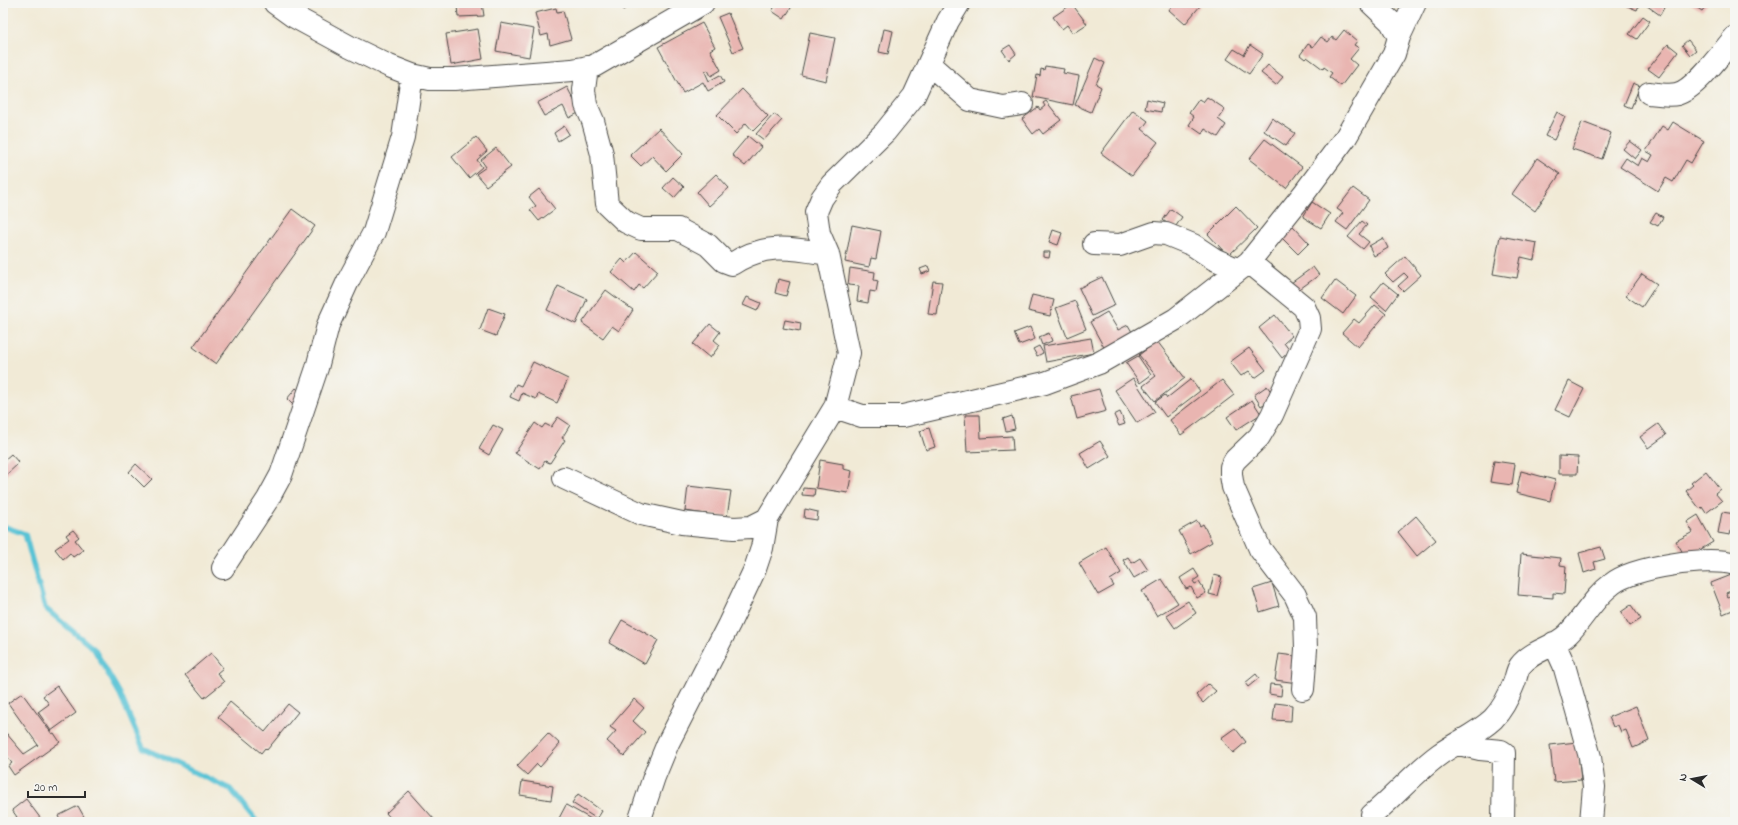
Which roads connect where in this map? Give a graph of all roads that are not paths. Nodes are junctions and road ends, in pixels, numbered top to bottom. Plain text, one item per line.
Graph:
1 (275, 3) edge
2 (703, 3) edge
3 (959, 3) edge
4 (1371, 3) edge
5 (1414, 3) edge
6 (1399, 37) junction
7 (1735, 37) edge
8 (929, 64) junction
9 (587, 67) junction
10 (412, 75) junction
11 (1649, 93) dead end
12 (1022, 104) dead end
13 (1094, 244) dead end
14 (828, 254) junction
15 (1244, 266) junction
16 (835, 407) junction
17 (564, 478) dead end
18 (767, 519) junction
19 (1735, 564) edge
20 (223, 568) dead end
21 (1554, 643) junction
22 (1303, 689) dead end
23 (1459, 744) junction
24 (1372, 815) dead end
25 (639, 822) edge
26 (1503, 822) edge
27 (1591, 822) edge

1 - 10 street
2 - 9 street
3 - 8 street
4 - 6 street
5 - 6 street
6 - 15 street
7 - 11 street
8 - 12 street
8 - 14 street
9 - 10 street
9 - 14 street
10 - 20 street
13 - 15 street
14 - 16 street
15 - 16 street
15 - 22 street
16 - 18 street
17 - 18 street
18 - 25 street
19 - 21 street
21 - 23 street
21 - 27 street
23 - 24 street
23 - 26 street

